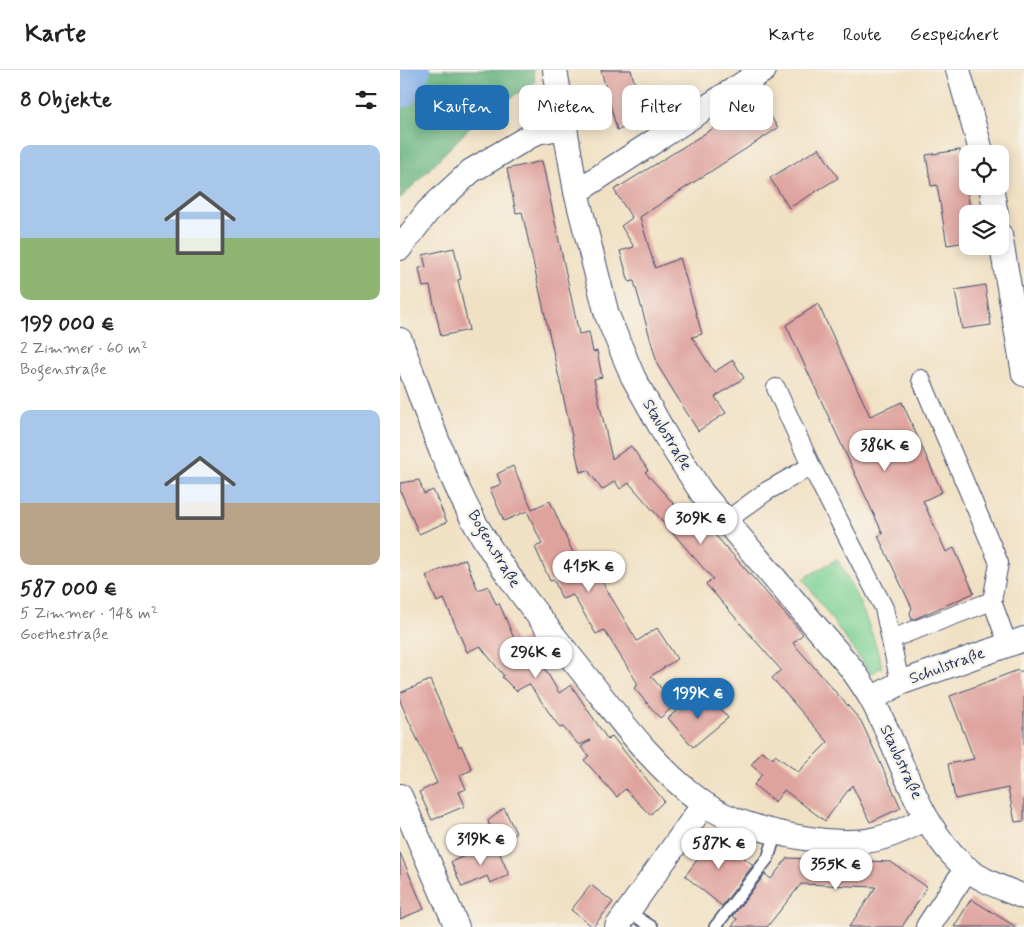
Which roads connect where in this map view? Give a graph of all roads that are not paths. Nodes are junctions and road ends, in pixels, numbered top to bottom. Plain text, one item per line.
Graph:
1 (555, 70) edge
2 (764, 70) edge
3 (958, 70) edge
4 (558, 85) edge
5 (549, 130) edge
6 (566, 130) edge
7 (979, 145) edge
8 (576, 192) junction
9 (400, 248) edge
10 (1003, 255) edge
11 (400, 340) edge
12 (1024, 374) edge
13 (921, 379) dead end
14 (776, 388) dead end
15 (811, 466) junction
16 (726, 521) junction
17 (992, 601) junction
18 (891, 639) junction
19 (1016, 642) edge
20 (900, 683) junction
21 (872, 699) junction
22 (400, 796) edge
23 (704, 804) junction
24 (926, 818) junction
25 (776, 833) junction
26 (967, 868) junction
27 (1024, 897) edge
28 (623, 919) edge
29 (457, 927) edge
30 (652, 927) edge
31 (715, 927) edge
32 (928, 927) edge

1 - 4 street, Staubstraße
2 - 8 street
3 - 7 street
5 - 9 street
6 - 8 street, Staubstraße
8 - 16 street, Staubstraße
10 - 12 street
11 - 23 street, Bogenstraße
13 - 17 street
14 - 15 street
15 - 16 street
15 - 18 street
16 - 21 street, Staubstraße
17 - 18 street
17 - 19 street
18 - 20 street
19 - 20 street, Schulstraße
20 - 21 street, Schulstraße
21 - 24 street, Staubstraße
22 - 29 street
23 - 25 street, Bogenstraße
23 - 28 street
24 - 25 street, Bogenstraße
24 - 26 street, Staubstraße
25 - 31 lane
26 - 27 street, Staubstraße
26 - 32 street
28 - 30 lane

